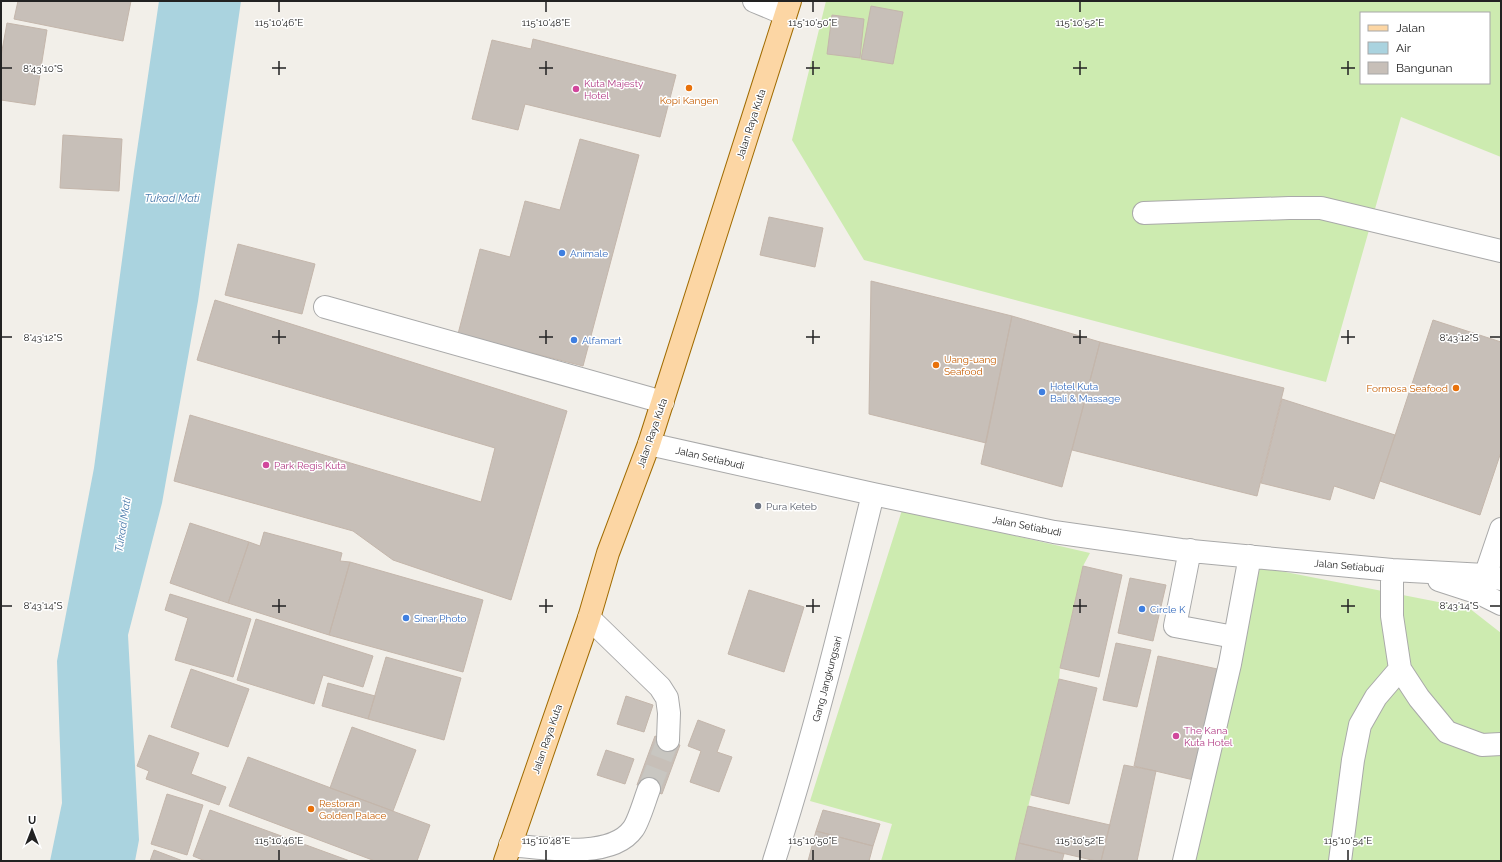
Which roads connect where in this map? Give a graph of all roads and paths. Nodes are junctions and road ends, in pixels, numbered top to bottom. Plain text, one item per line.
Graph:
1 (754, 1) edge
2 (788, 8) edge
3 (1144, 213) dead end
4 (1501, 251) edge
5 (325, 307) dead end
6 (663, 402) junction
7 (649, 444) junction
8 (873, 494) junction
9 (1501, 529) edge
10 (1190, 550) junction
11 (1250, 556) junction
12 (1402, 570) junction
13 (1488, 582) edge
14 (1501, 604) edge
15 (589, 618) junction
16 (1234, 637) junction
17 (1400, 669) junction
18 (668, 740) tunnel mouth
19 (1501, 744) edge
20 (649, 789) tunnel mouth
21 (507, 853) edge
22 (774, 861) edge
23 (1184, 861) edge
24 (1340, 861) edge

1 - 2 street
2 - 6 main road, Jalan Raya Kuta
3 - 4 street
5 - 6 street
6 - 7 main road, Jalan Raya Kuta
7 - 8 street, Jalan Setiabudi
7 - 15 main road, Jalan Raya Kuta
8 - 10 street, Jalan Setiabudi
8 - 22 street, Gang Jangkungsari
9 - 13 street
10 - 11 street, Jalan Setiabudi
10 - 16 street
11 - 12 street, Jalan Setiabudi
11 - 16 street
12 - 13 street, Jalan Setiabudi
12 - 17 street
13 - 14 street, Jalan Setiabudi
15 - 18 street
15 - 21 main road, Jalan Raya Kuta
16 - 23 street
17 - 19 street
17 - 24 street
20 - 21 street

